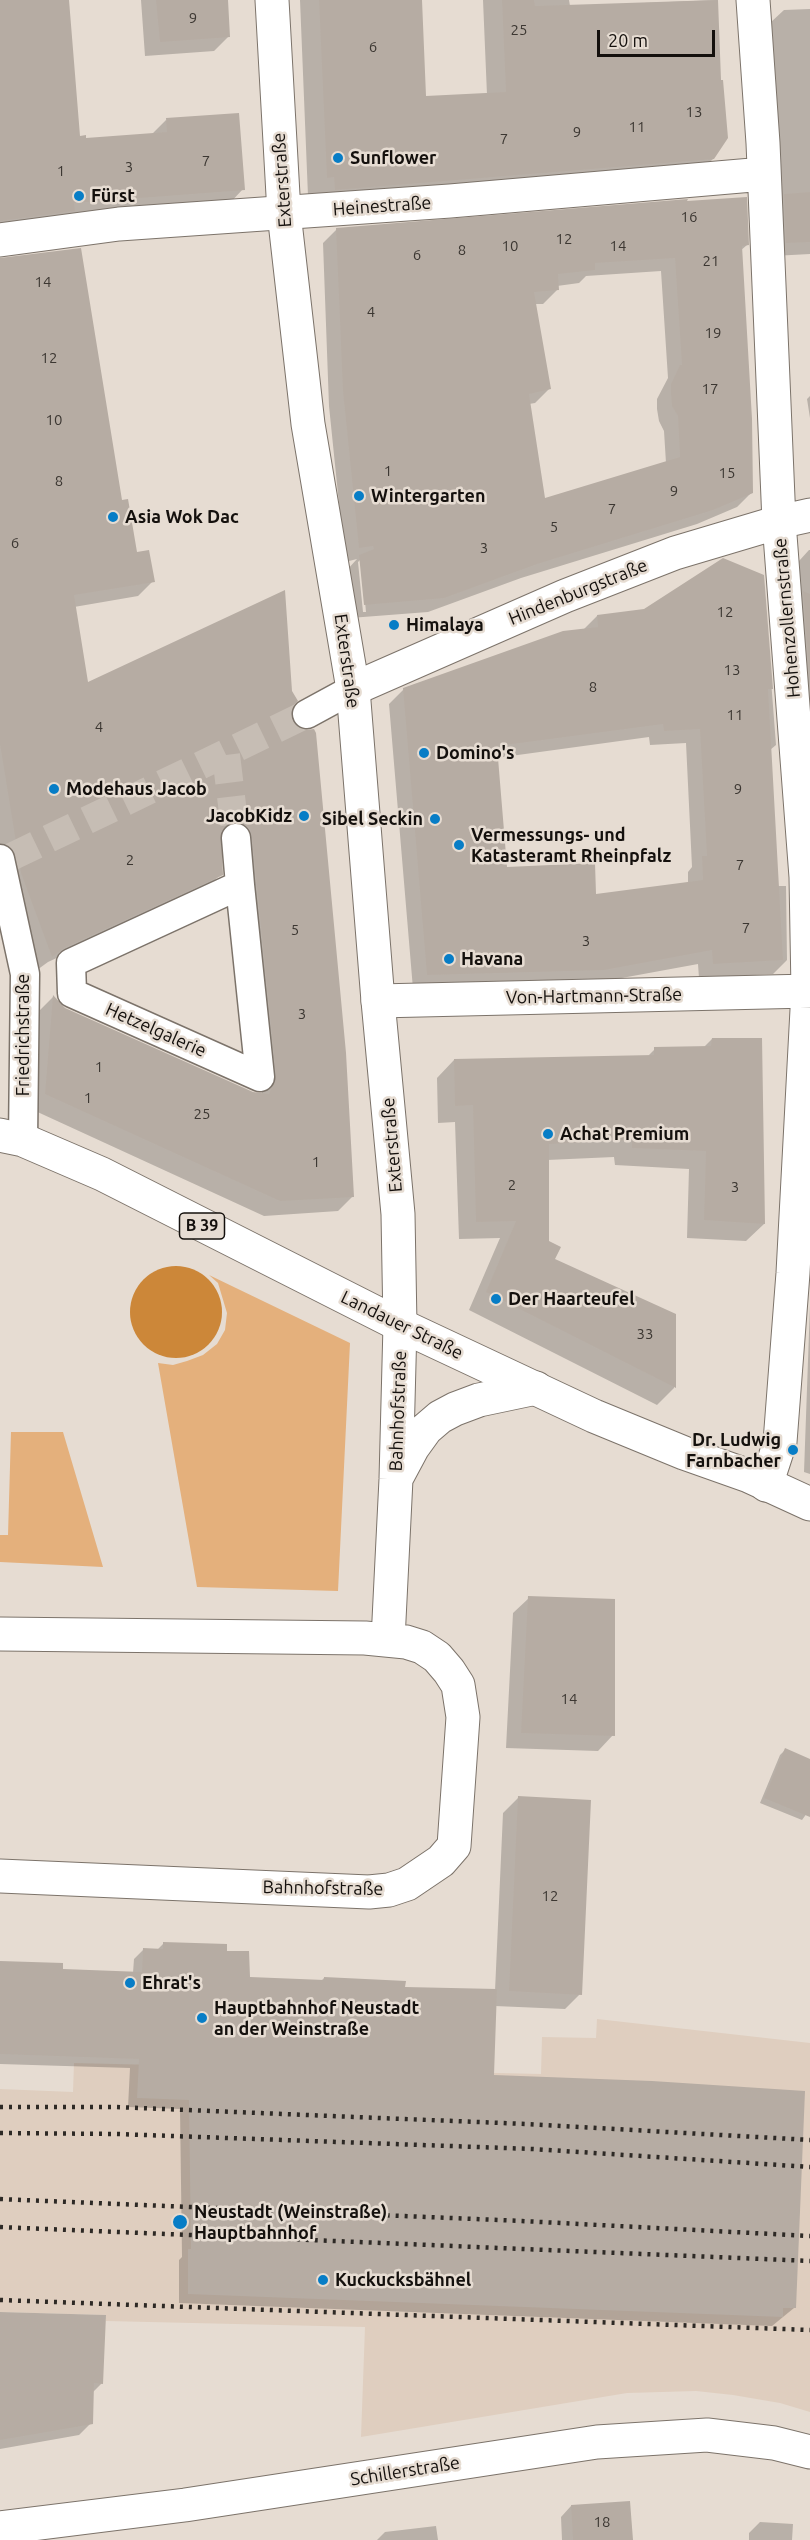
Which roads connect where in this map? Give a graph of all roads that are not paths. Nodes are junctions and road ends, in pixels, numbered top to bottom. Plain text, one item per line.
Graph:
1 (272, 0) edge
2 (753, 0) edge
3 (764, 174) junction
4 (284, 213) junction
5 (0, 240) edge
6 (794, 518) edge
7 (353, 689) junction
8 (307, 714) tunnel mouth
9 (236, 838) tunnel mouth
10 (3, 861) edge
11 (240, 885) junction
12 (809, 991) edge
13 (378, 1000) junction
14 (11, 1138) edge
15 (400, 1325) junction
16 (536, 1388) junction
17 (396, 1479) junction
18 (766, 1485) junction
19 (810, 1504) edge
20 (0, 1634) edge
21 (388, 1640) junction
22 (0, 1876) edge
23 (810, 2452) edge
24 (0, 2528) edge

1 - 4 street, Exterstraße
2 - 3 street, Hohenzollernstraße
3 - 4 street, Heinestraße
3 - 6 street, Hohenzollernstraße
4 - 5 street, Heinestraße
4 - 7 street, Exterstraße
6 - 7 street, Hindenburgstraße
6 - 12 street, Hohenzollernstraße
7 - 8 street
7 - 13 street, Exterstraße
9 - 11 street, Hetzelgalerie
10 - 14 street, Friedrichstraße
11 - 11 street, Hetzelgalerie
12 - 13 street, Von-Hartmann-Straße
12 - 18 street, Hohenzollernstraße
13 - 15 street, Exterstraße
14 - 15 street, Landauer Straße / B 39
15 - 16 street, Landauer Straße / B 39
15 - 17 street, Bahnhofstraße
16 - 17 street
16 - 18 street, Landauer Straße / B 39
17 - 21 street, Bahnhofstraße
18 - 19 street, Landauer Straße / B 39
20 - 21 street, Bahnhofstraße
21 - 22 street, Bahnhofstraße
23 - 24 street, Schillerstraße

